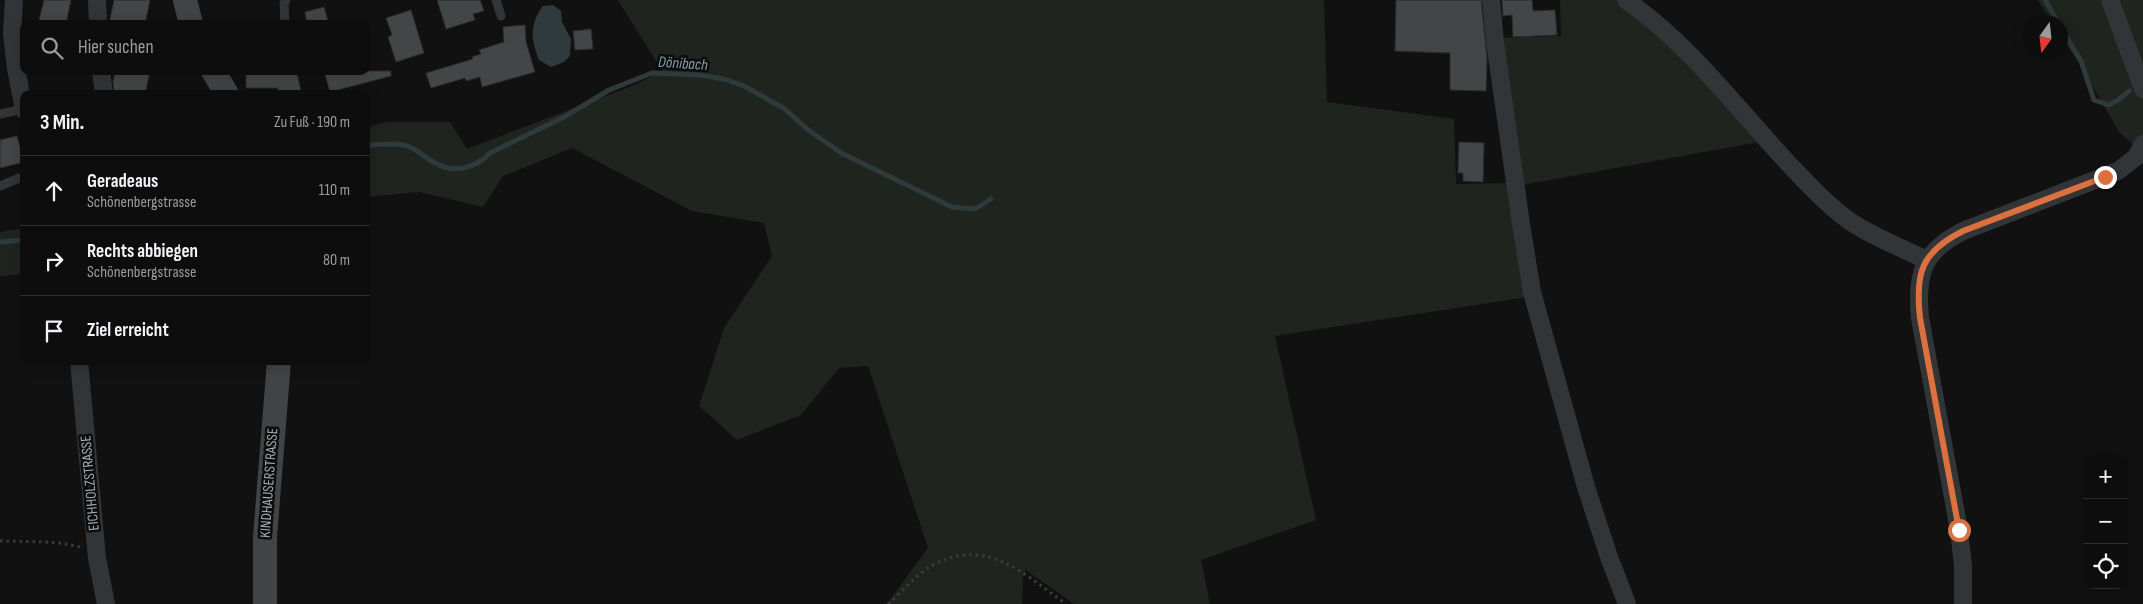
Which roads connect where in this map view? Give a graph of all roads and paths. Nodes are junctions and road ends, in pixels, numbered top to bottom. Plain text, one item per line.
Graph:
1 (14, 0) edge
2 (97, 0) edge
3 (185, 0) edge
4 (286, 0) edge
5 (496, 0) edge
6 (1491, 0) edge
7 (1626, 0) edge
8 (2110, 0) edge
9 (501, 16) dead end
10 (98, 20) edge
11 (190, 20) edge
12 (285, 20) edge
13 (102, 75) edge
14 (215, 75) edge
15 (2143, 89) edge
16 (20, 90) edge
17 (103, 90) edge
18 (225, 90) edge
19 (20, 110) edge
20 (0, 114) edge
21 (2143, 144) edge
22 (20, 178) edge
23 (0, 186) edge
24 (1926, 260) junction
25 (79, 365) edge
26 (279, 365) edge
27 (0, 541) edge
28 (98, 558) junction
29 (106, 604) edge
30 (265, 604) edge
31 (888, 604) edge
32 (1066, 604) edge
33 (1627, 604) edge
34 (1963, 604) edge

1 - 16 street
2 - 10 street
3 - 11 street
4 - 12 lane
5 - 9 lane
6 - 33 street
7 - 24 street
8 - 15 street
13 - 17 street
14 - 18 street
19 - 20 lane
21 - 24 street
22 - 23 lane
24 - 34 street
25 - 28 street, EICHHOLZSTRASSE
26 - 30 street, KINDHAUSERSTRASSE
27 - 28 path
28 - 29 street, EICHHOLZSTRASSE
31 - 32 path

